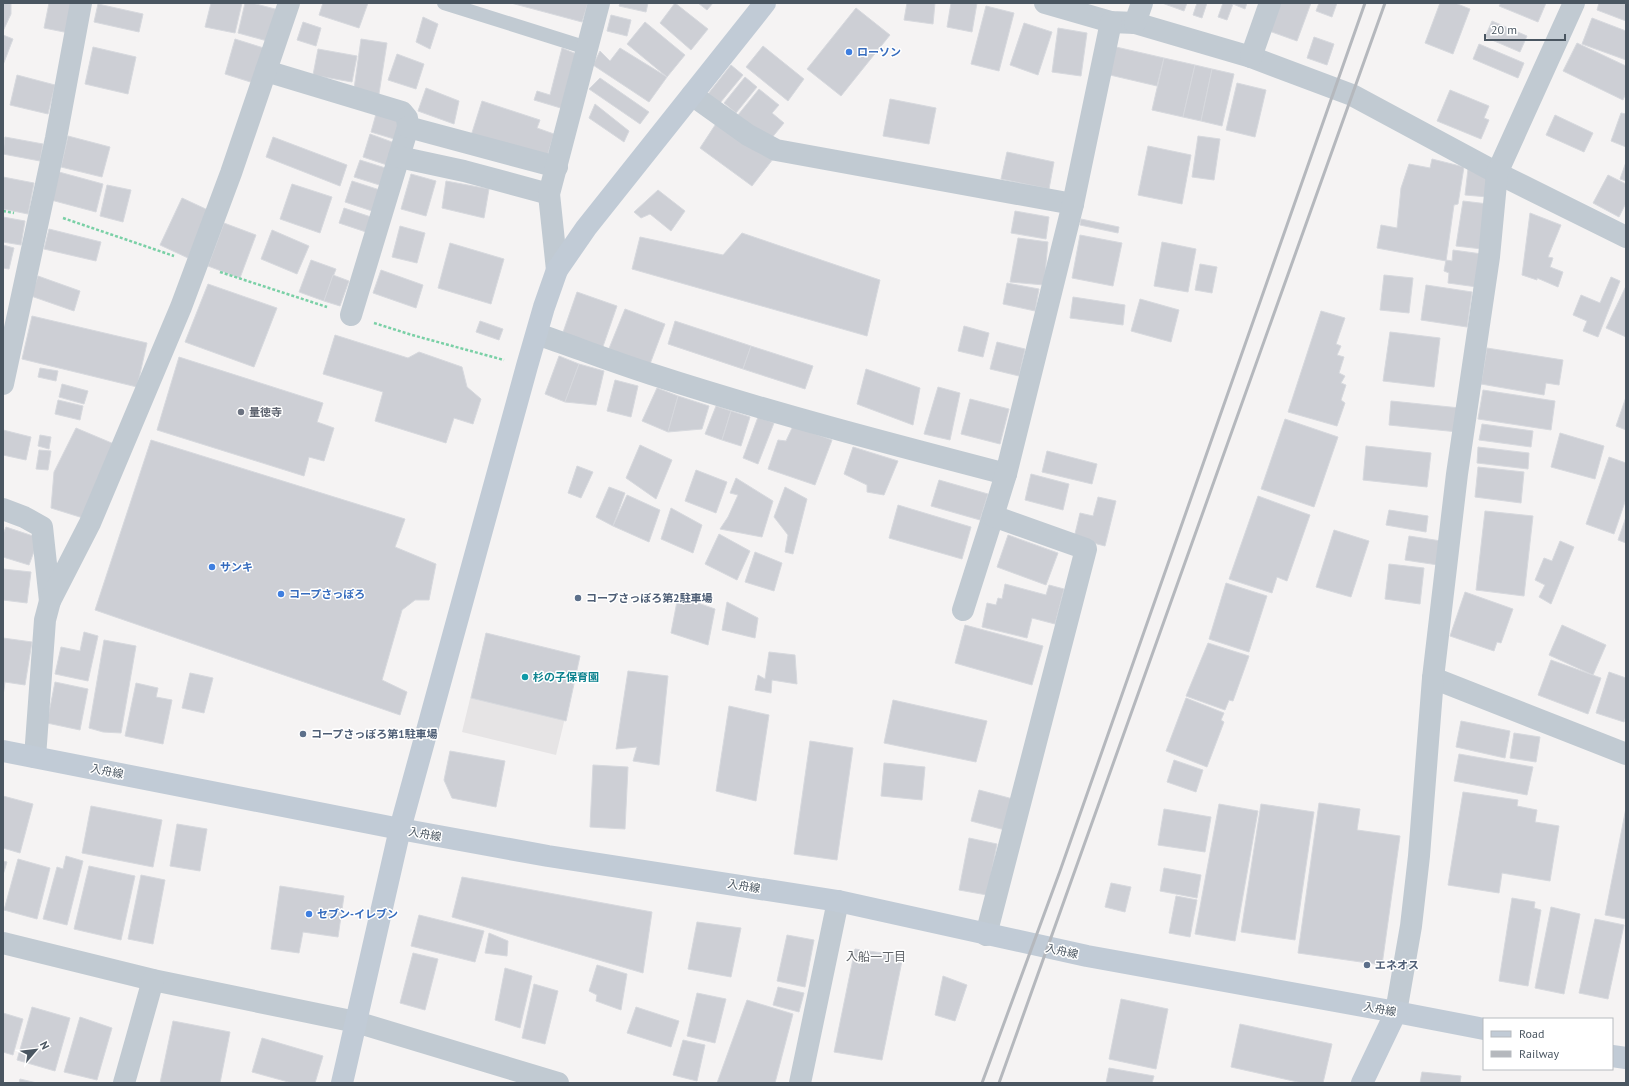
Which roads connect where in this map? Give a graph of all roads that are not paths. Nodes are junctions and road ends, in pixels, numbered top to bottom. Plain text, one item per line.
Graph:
1 (81, 3) edge
2 (289, 3) edge
3 (444, 3) edge
4 (599, 3) edge
5 (765, 3) edge
6 (1045, 3) edge
7 (1270, 3) edge
8 (1574, 3) edge
9 (1138, 13) edge
10 (1111, 22) junction
11 (587, 48) junction
12 (1251, 57) junction
13 (266, 71) junction
14 (692, 95) junction
15 (408, 128) junction
16 (399, 157) junction
17 (556, 167) junction
18 (1497, 173) junction
19 (549, 194) junction
20 (1073, 204) junction
21 (1626, 237) edge
22 (557, 270) junction
23 (351, 315) road end
24 (537, 334) junction
25 (3, 384) edge
26 (1006, 474) junction
27 (3, 509) edge
28 (993, 516) junction
29 (50, 601) junction
30 (964, 610) dead end
31 (1433, 678) junction
32 (3, 751) edge
33 (1626, 754) edge
34 (35, 758) junction
35 (400, 829) junction
36 (838, 901) junction
37 (986, 935) junction
38 (3, 943) edge
39 (153, 980) junction
40 (1396, 1012) junction
41 (356, 1022) junction
42 (1483, 1029) edge
43 (1613, 1056) edge
44 (1626, 1058) edge
45 (124, 1083) edge
46 (342, 1083) edge
47 (558, 1083) edge
48 (800, 1083) edge
49 (1362, 1083) edge

1 - 25 street
2 - 13 street
3 - 11 lane
4 - 11 street
5 - 14 street
6 - 10 street
7 - 12 street
8 - 18 street
9 - 10 street
9 - 12 street
10 - 20 street
11 - 17 street
12 - 18 street
13 - 15 street
13 - 29 street
14 - 20 street
14 - 22 street
15 - 16 street
15 - 17 street
16 - 19 street
16 - 23 street
17 - 19 street
18 - 21 street
18 - 31 street
19 - 22 street
20 - 26 street
22 - 24 street
24 - 26 street
24 - 35 street
26 - 28 street
27 - 29 street
28 - 30 street
28 - 37 street
29 - 34 street
31 - 33 street
31 - 40 street
32 - 34 street, 入舟線
34 - 35 street, 入舟線
35 - 36 street, 入舟線
35 - 41 street
36 - 37 street, 入舟線
36 - 48 street
37 - 40 street, 入舟線
38 - 39 street
39 - 41 street
39 - 45 street
40 - 42 street, 入舟線
40 - 49 street
41 - 46 street
41 - 47 street
43 - 44 street

